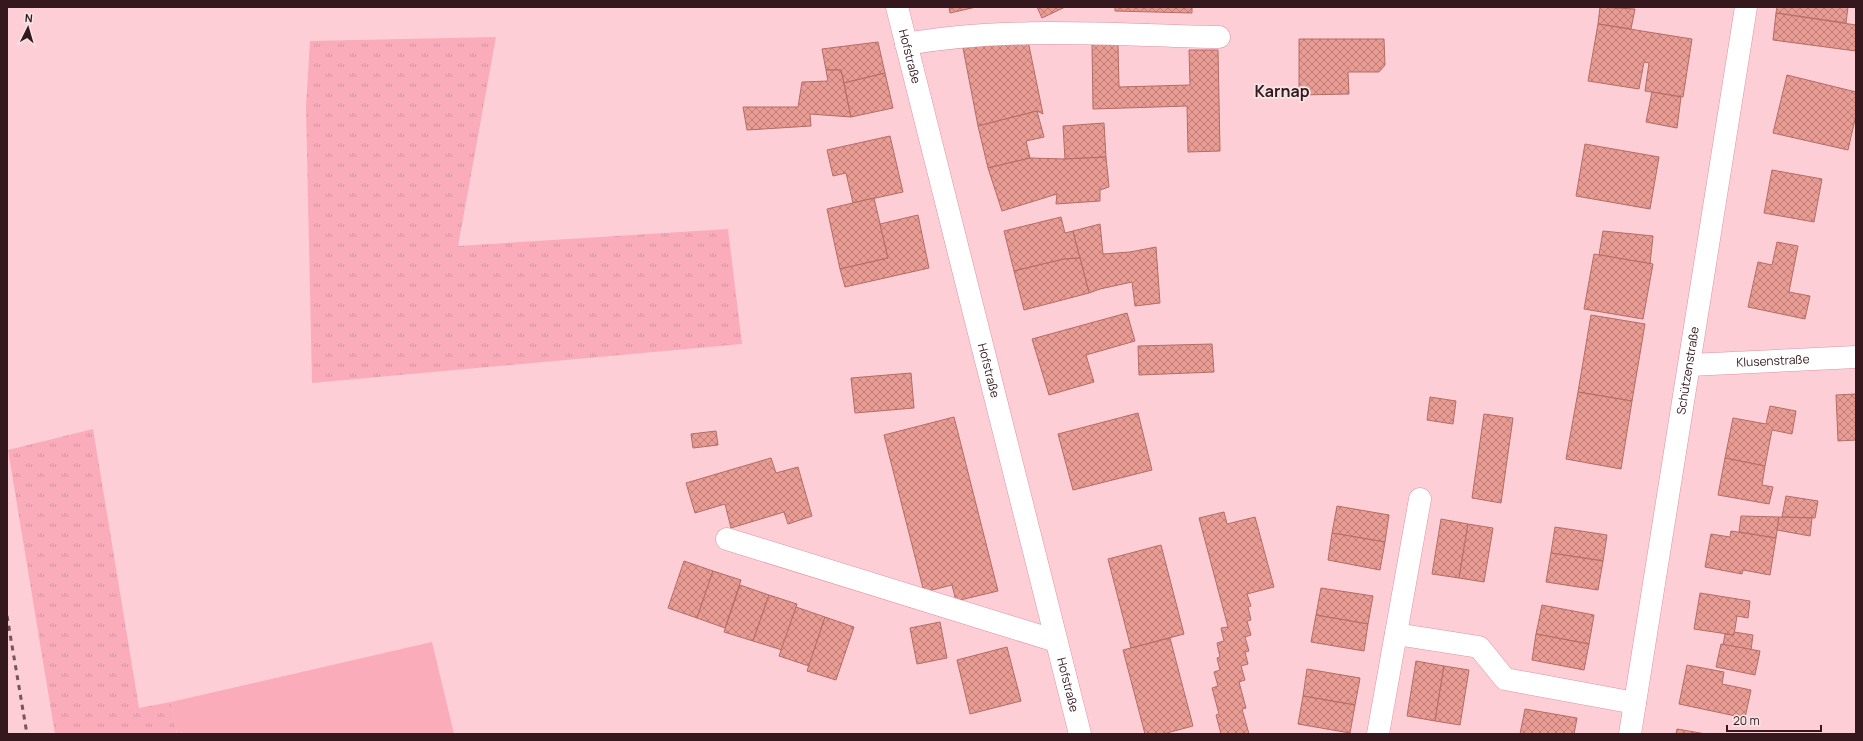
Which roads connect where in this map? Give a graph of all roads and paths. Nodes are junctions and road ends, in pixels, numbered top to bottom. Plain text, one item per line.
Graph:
1 (897, 7) edge
2 (1746, 7) edge
3 (1219, 37) dead end
4 (906, 44) junction
5 (1856, 356) edge
6 (1690, 365) junction
7 (1420, 498) dead end
8 (726, 539) dead end
9 (1396, 634) junction
10 (1056, 641) junction
11 (1635, 703) junction
12 (1080, 734) edge
13 (1378, 734) edge
14 (1630, 734) edge

1 - 4 street, Hofstraße
2 - 6 street, Schützenstraße
3 - 4 street
4 - 10 street, Hofstraße
5 - 6 street, Klusenstraße
6 - 11 street, Schützenstraße
7 - 9 street
8 - 10 street
9 - 11 street
9 - 13 street
10 - 12 street, Hofstraße
11 - 14 street, Schützenstraße

